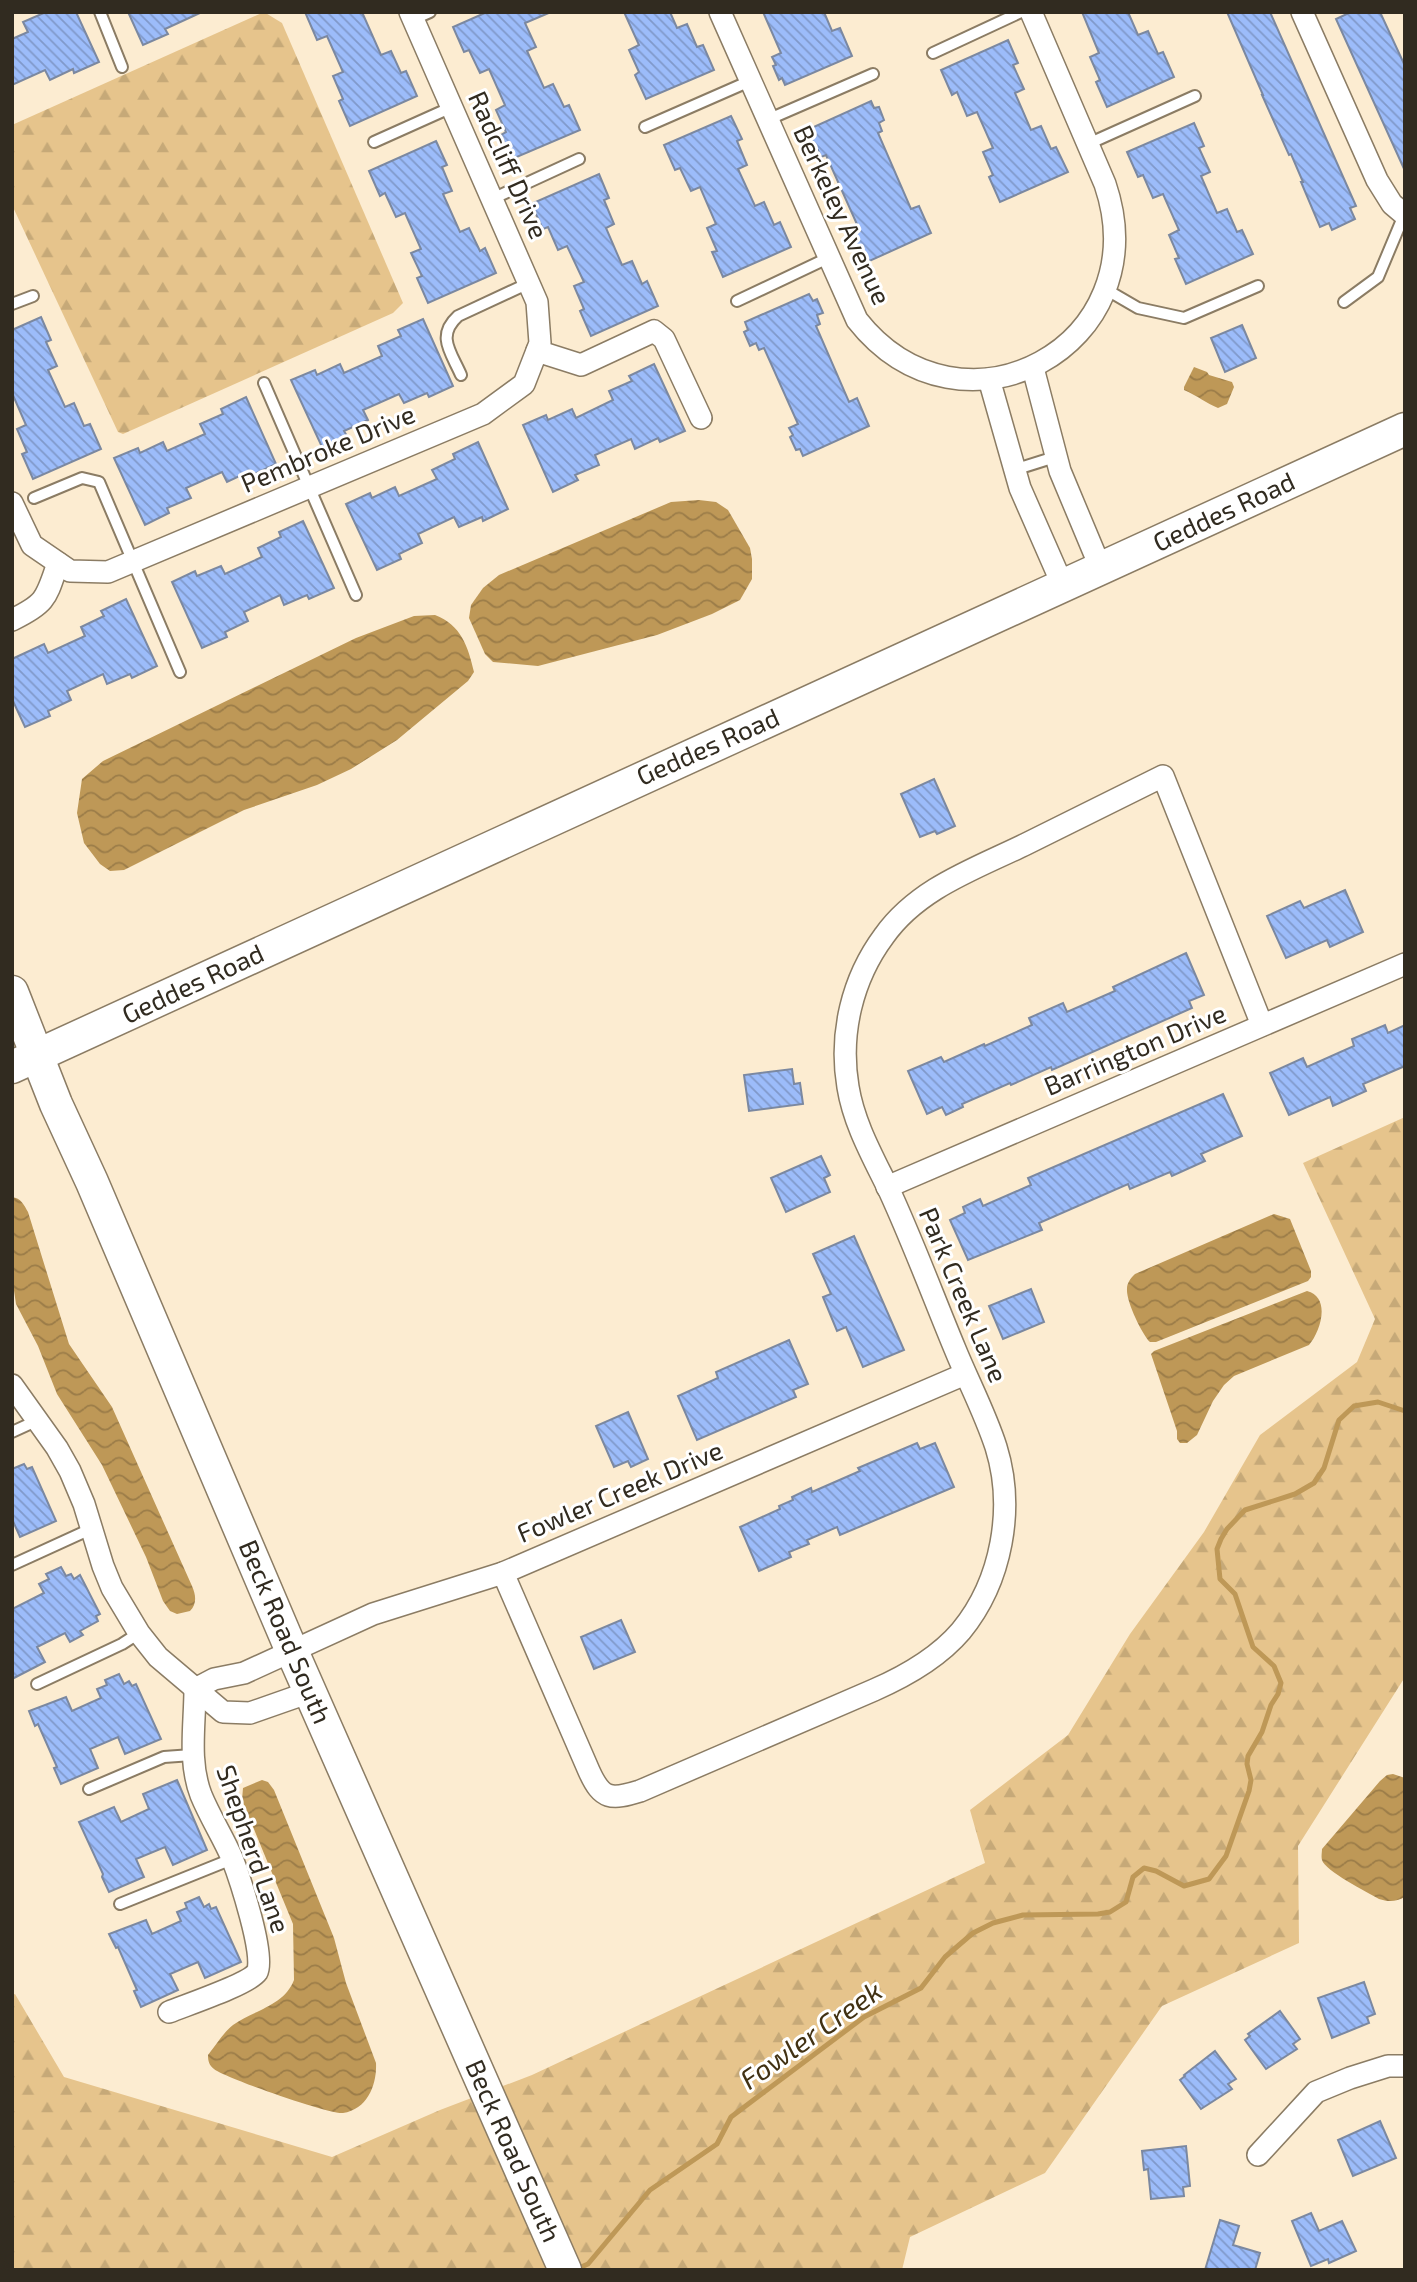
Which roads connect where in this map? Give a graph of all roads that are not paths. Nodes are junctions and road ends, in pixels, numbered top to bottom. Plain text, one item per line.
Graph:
1 (100, 12) edge
2 (720, 12) edge
3 (1021, 12) edge
4 (1031, 12) edge
5 (1302, 12) edge
6 (418, 15) edge
7 (933, 53) dead end
8 (122, 67) dead end
9 (873, 74) dead end
10 (750, 80) junction
11 (1195, 96) dead end
12 (452, 107) junction
13 (767, 120) junction
14 (645, 127) dead end
15 (374, 142) dead end
16 (1088, 144) junction
17 (579, 159) dead end
18 (492, 199) junction
19 (1404, 215) edge
20 (828, 258) junction
21 (529, 283) junction
22 (1258, 286) dead end
23 (1107, 290) junction
24 (33, 296) dead end
25 (737, 301) dead end
26 (1344, 302) dead end
27 (12, 304) edge
28 (538, 347) junction
29 (1023, 371) junction
30 (461, 375) dead end
31 (989, 379) junction
32 (264, 383) dead end
33 (701, 418) dead end
34 (1405, 429) edge
35 (1055, 457) junction
36 (1014, 470) junction
37 (310, 487) junction
38 (34, 498) dead end
39 (12, 503) edge
40 (58, 562) junction
41 (134, 563) junction
42 (1101, 569) junction
43 (1063, 586) junction
44 (356, 595) dead end
45 (12, 620) edge
46 (180, 672) dead end
47 (1405, 964) edge
48 (12, 992) edge
49 (1262, 1026) junction
50 (25, 1061) edge
51 (887, 1187) junction
52 (965, 1374) junction
53 (12, 1385) edge
54 (36, 1422) junction
55 (12, 1432) edge
56 (93, 1528) junction
57 (12, 1565) edge
58 (503, 1573) junction
59 (139, 1633) junction
60 (292, 1651) junction
61 (37, 1684) dead end
62 (195, 1689) junction
63 (310, 1692) junction
64 (192, 1755) junction
65 (89, 1789) dead end
66 (232, 1859) junction
67 (120, 1904) dead end
68 (169, 2012) dead end
69 (1405, 2066) edge
70 (1258, 2155) dead end
71 (562, 2262) edge

1 - 8 lane
2 - 10 street, Berkeley Avenue
3 - 7 lane
4 - 16 street
5 - 19 street
6 - 12 street, Radcliff Drive
9 - 13 lane
10 - 13 street, Berkeley Avenue
10 - 14 lane
11 - 16 lane
12 - 15 lane
12 - 18 street, Radcliff Drive
13 - 20 street, Berkeley Avenue
16 - 23 street
17 - 18 lane
18 - 21 street, Radcliff Drive
19 - 26 lane
20 - 25 lane
20 - 31 street, Berkeley Avenue
21 - 28 street, Radcliff Drive
21 - 30 lane
22 - 23 lane
23 - 29 street
24 - 27 lane
28 - 33 street
28 - 37 street, Pembroke Drive
29 - 31 street, Berkeley Avenue
29 - 35 street
31 - 36 street
32 - 37 lane
34 - 42 main road, Geddes Road
35 - 36 lane
35 - 42 street
36 - 43 street
37 - 41 street, Pembroke Drive
37 - 44 lane
38 - 41 lane
39 - 40 street
40 - 41 street, Pembroke Drive
40 - 45 street
41 - 46 lane
42 - 43 main road, Geddes Road
43 - 50 main road, Geddes Road
47 - 49 street, Barrington Drive
48 - 50 main road, Beck Road South
49 - 51 street, Barrington Drive
49 - 51 street, Park Creek Lane
50 - 60 main road, Beck Road South
51 - 52 street, Park Creek Lane
52 - 58 street, Fowler Creek Drive
52 - 58 street, Park Creek Lane
53 - 54 street
54 - 55 lane
54 - 56 street
56 - 57 lane
56 - 59 street
58 - 60 street, Fowler Creek Drive
59 - 61 lane
59 - 62 street
60 - 62 street
60 - 63 main road, Beck Road South
62 - 63 street
62 - 64 street, Shepherd Lane
63 - 71 main road, Beck Road South
64 - 65 lane
64 - 66 street, Shepherd Lane
66 - 67 lane
66 - 68 street, Shepherd Lane
69 - 70 street

